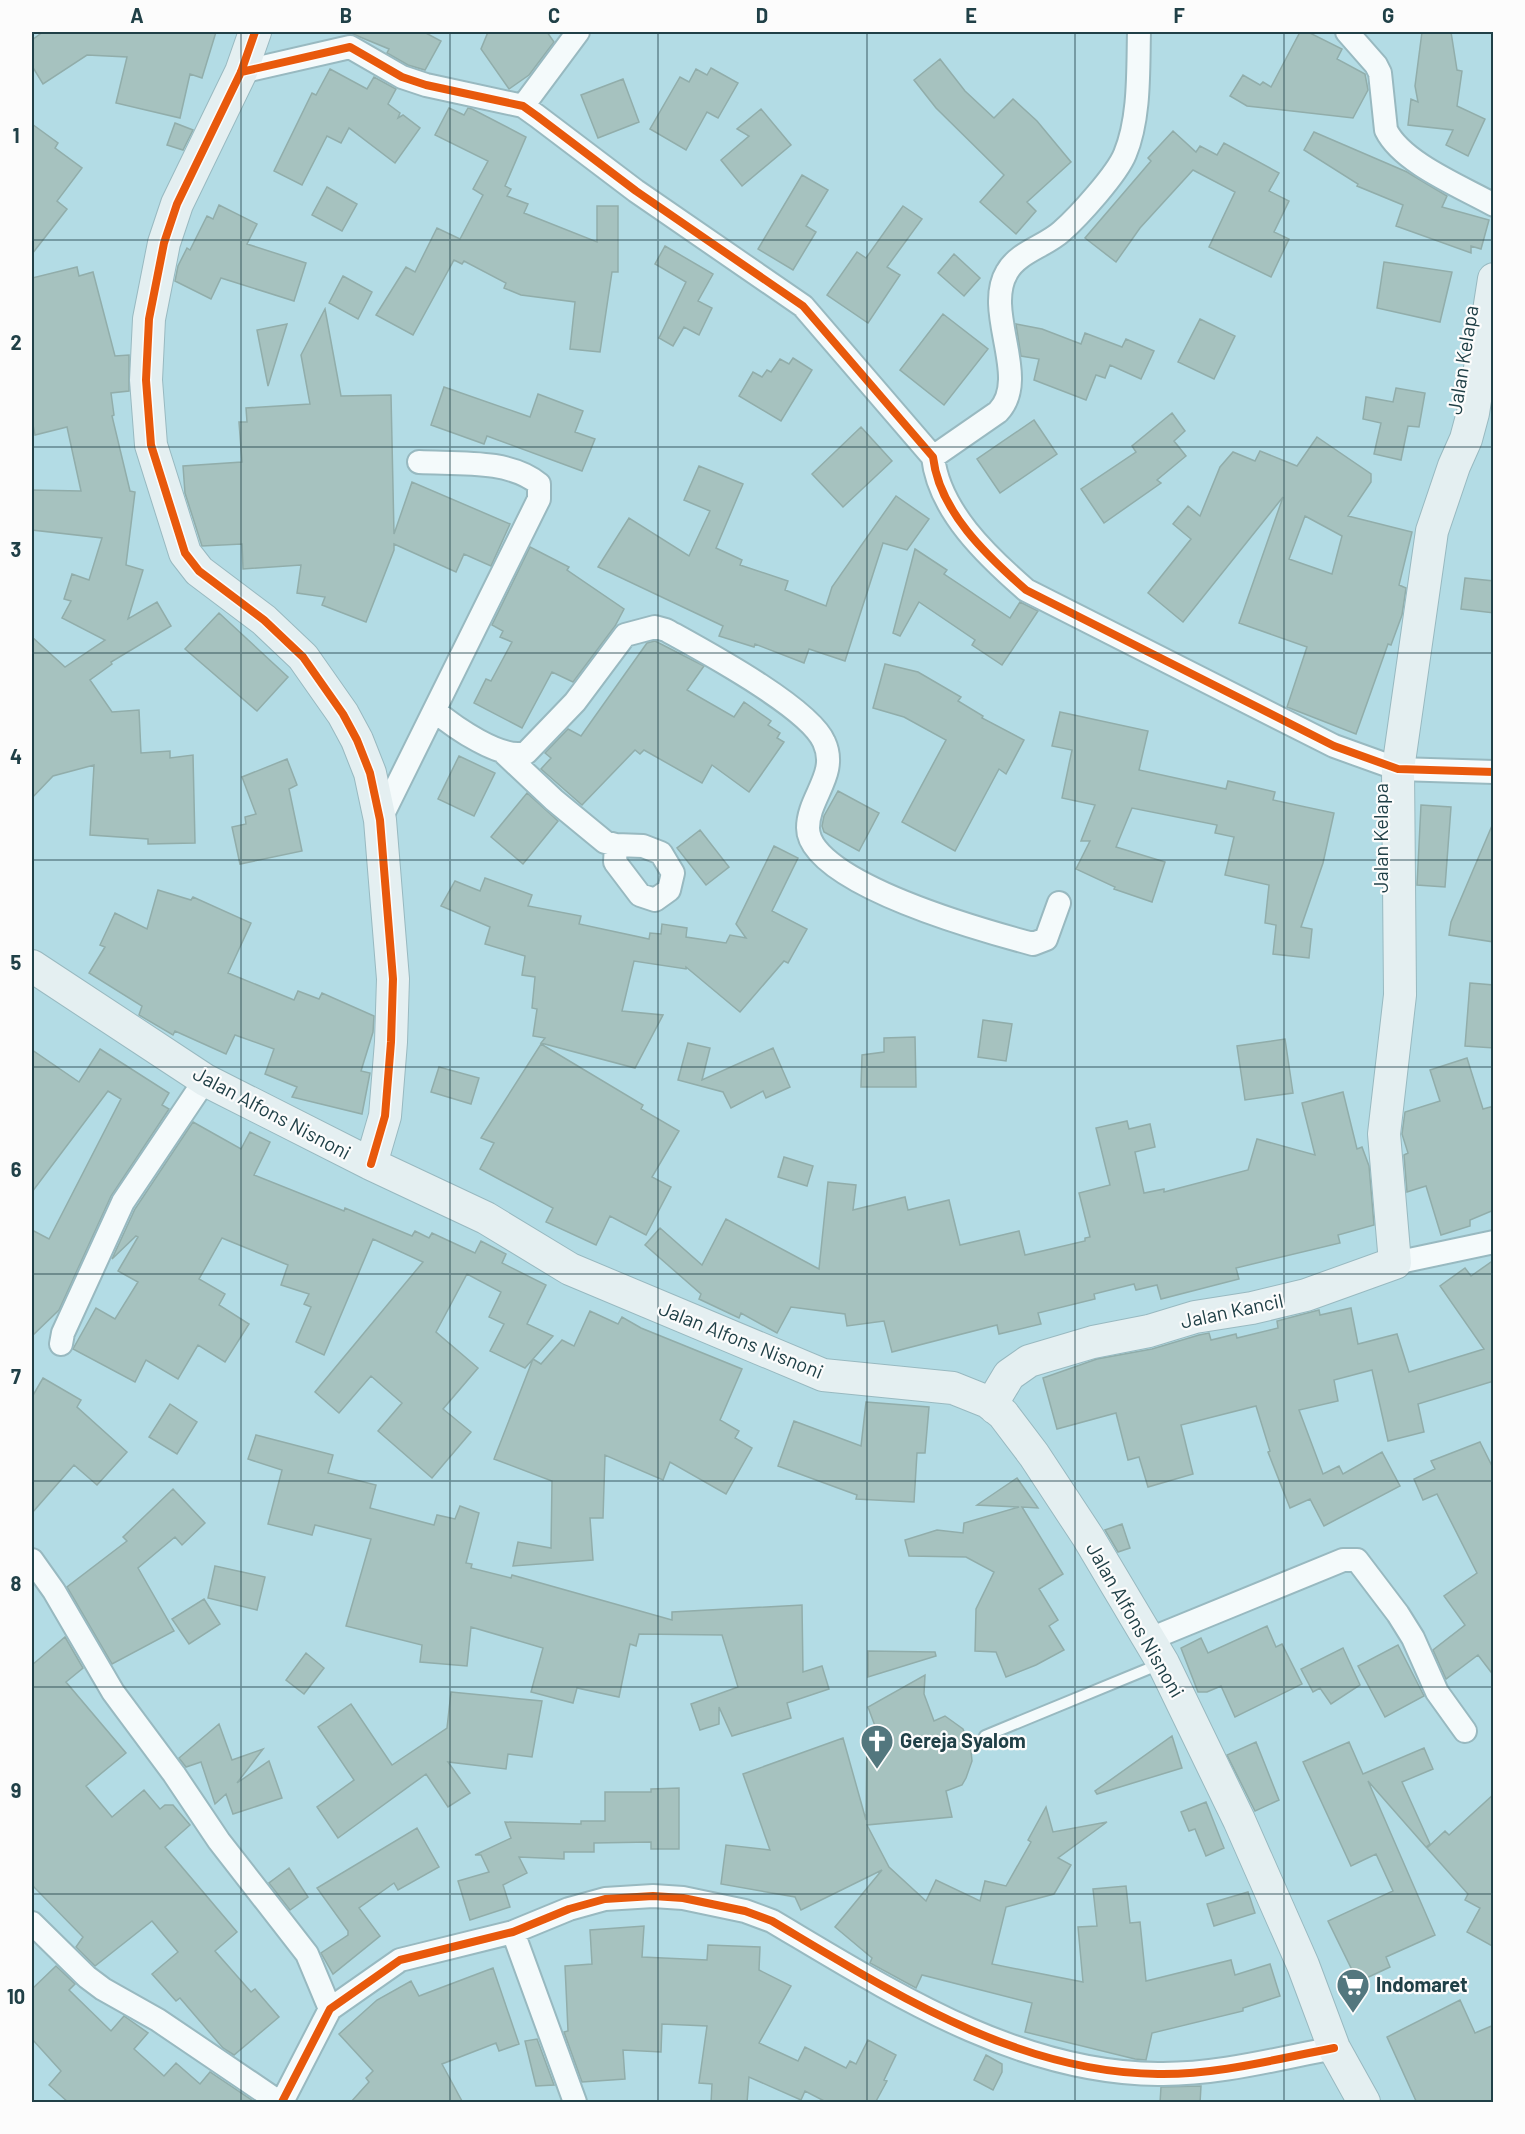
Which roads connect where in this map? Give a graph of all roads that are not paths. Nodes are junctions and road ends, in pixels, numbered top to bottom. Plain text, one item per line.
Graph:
1 (255, 32) edge
2 (578, 32) edge
3 (1139, 32) edge
4 (1347, 32) edge
5 (241, 72) junction
6 (523, 106) junction
7 (1494, 205) edge
8 (1494, 279) edge
9 (933, 457) junction
10 (419, 462) dead end
11 (435, 711) junction
12 (503, 752) junction
13 (1398, 770) junction
14 (1494, 772) edge
15 (380, 820) junction
16 (616, 845) dead end
17 (1059, 903) dead end
18 (32, 966) edge
19 (205, 1080) junction
20 (371, 1164) junction
21 (1494, 1242) edge
22 (1395, 1263) junction
23 (61, 1344) dead end
24 (995, 1408) junction
25 (32, 1560) edge
26 (1156, 1651) junction
27 (1465, 1731) dead end
28 (985, 1736) dead end
29 (32, 1923) edge
30 (513, 1932) junction
31 (330, 2009) junction
32 (1334, 2048) junction
33 (280, 2103) edge
34 (575, 2103) edge
35 (1364, 2103) edge

1 - 5 street
2 - 6 street
3 - 9 street
4 - 7 street
5 - 6 street
5 - 15 street
6 - 9 street
8 - 13 street, Jalan Kelapa
9 - 13 street
10 - 11 street
11 - 12 street
11 - 15 street
12 - 16 street
12 - 17 street
13 - 14 street
13 - 22 street, Jalan Kelapa
15 - 20 street
18 - 19 street, Jalan Alfons Nisnoni
19 - 20 street, Jalan Alfons Nisnoni
19 - 23 street
20 - 24 street, Jalan Alfons Nisnoni
21 - 22 street, Jalan Kancil
22 - 24 street, Jalan Kancil
24 - 26 street, Jalan Alfons Nisnoni
25 - 31 street
26 - 27 street
26 - 28 lane
26 - 32 street, Jalan Alfons Nisnoni
29 - 33 street
30 - 31 street
30 - 32 street
30 - 34 street
31 - 33 street
32 - 35 street, Jalan Alfons Nisnoni

